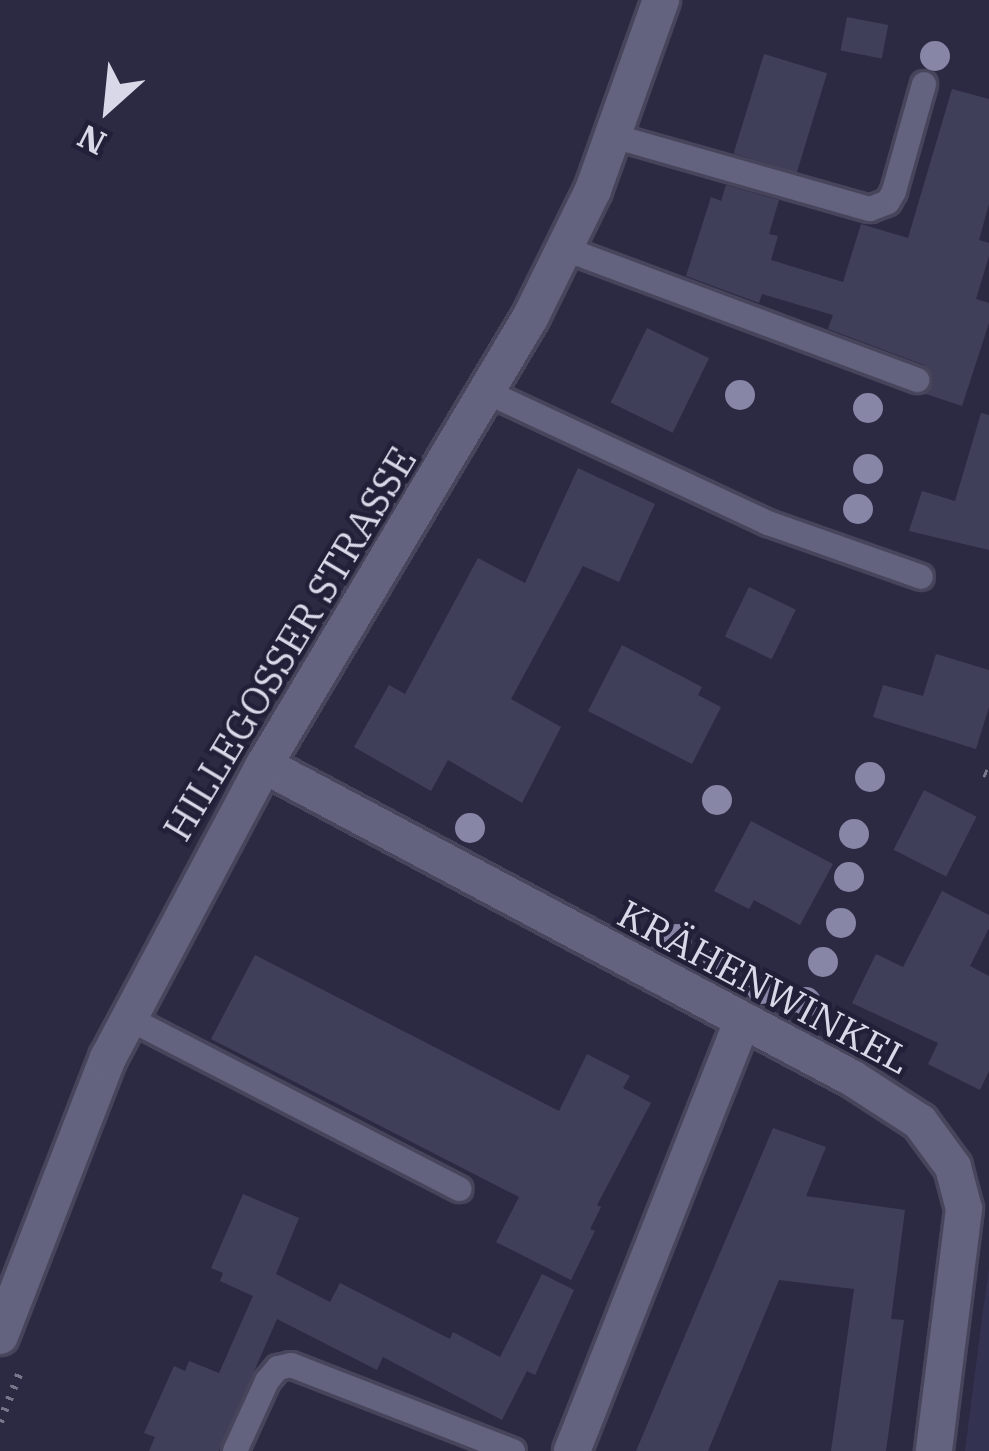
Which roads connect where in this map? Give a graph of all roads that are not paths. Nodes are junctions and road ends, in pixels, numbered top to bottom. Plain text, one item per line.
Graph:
1 (661, 0) edge
2 (924, 84) dead end
3 (613, 136) junction
4 (566, 249) junction
5 (917, 380) dead end
6 (489, 393) junction
7 (921, 577) dead end
8 (264, 766) junction
9 (128, 1018) junction
10 (742, 1022) junction
11 (459, 1190) dead end
12 (0, 1336) edge
13 (235, 1451) edge
14 (513, 1451) edge
15 (572, 1451) edge
16 (934, 1451) edge

1 - 3 street, HILLEGOSSER STRASSE
2 - 3 lane
3 - 4 street, HILLEGOSSER STRASSE
4 - 5 lane
4 - 6 street, HILLEGOSSER STRASSE
6 - 7 lane
6 - 8 street, HILLEGOSSER STRASSE
8 - 9 street, HILLEGOSSER STRASSE
8 - 10 street, KRÄHENWINKEL
9 - 11 lane
9 - 12 street, HILLEGOSSER STRASSE
10 - 15 street
10 - 16 street, KRÄHENWINKEL
13 - 14 lane

